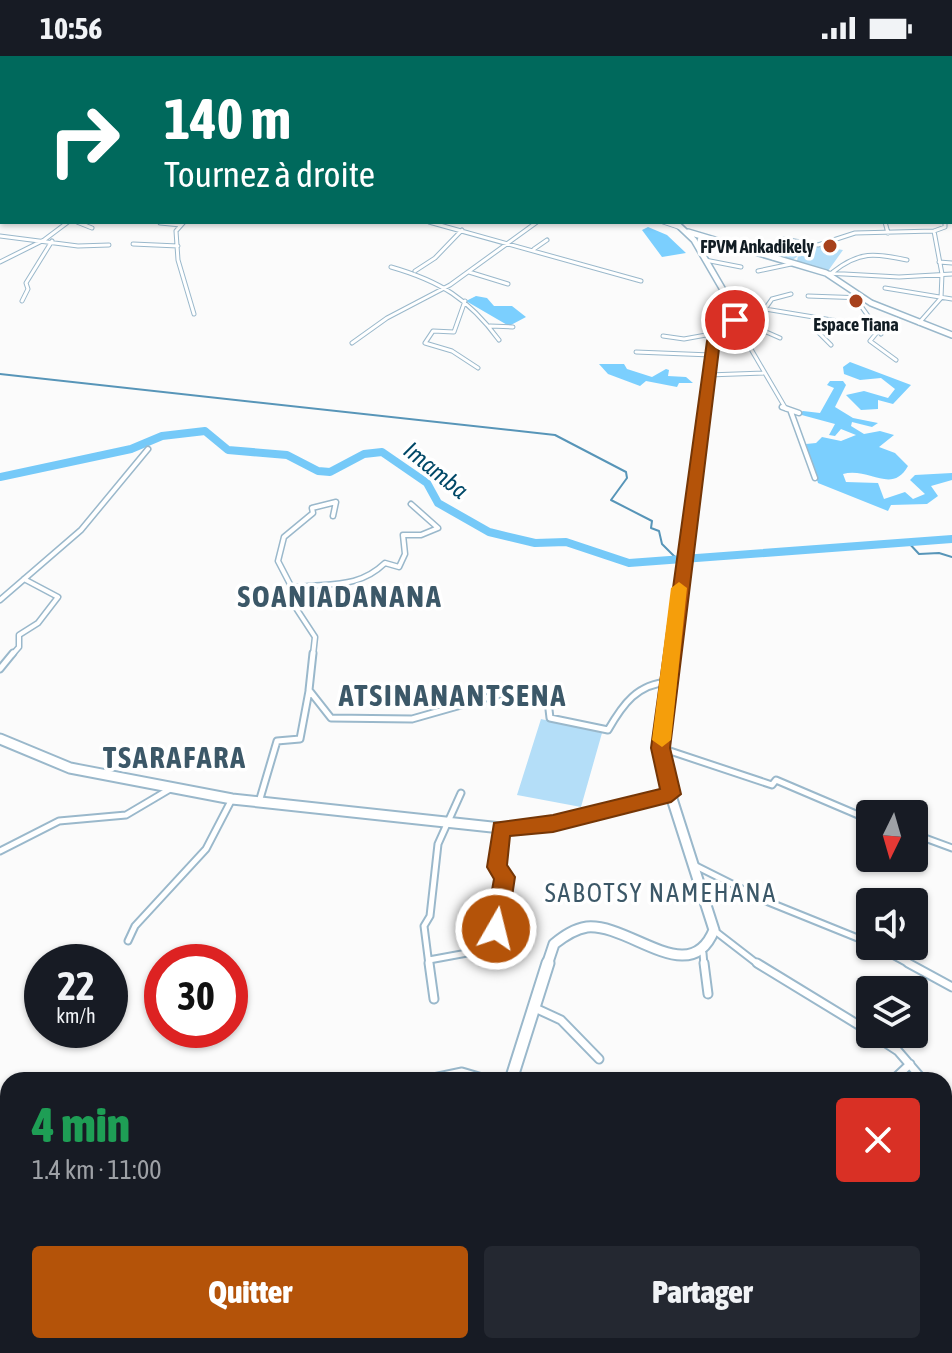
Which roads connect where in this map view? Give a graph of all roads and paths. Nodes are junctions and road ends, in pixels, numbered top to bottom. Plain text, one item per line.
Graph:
1 (65, 224) edge
2 (82, 224) edge
3 (182, 224) edge
4 (446, 224) edge
5 (534, 224) edge
6 (668, 224) edge
7 (677, 224) edge
8 (886, 224) edge
9 (945, 224) edge
10 (92, 228) dead end
11 (462, 230) junction
12 (685, 231) junction
13 (934, 231) junction
14 (887, 233) junction
15 (0, 236) edge
16 (44, 240) junction
17 (547, 240) dead end
18 (52, 241) junction
19 (509, 243) junction
20 (133, 244) dead end
21 (109, 245) dead end
22 (178, 246) junction
23 (533, 249) junction
24 (773, 258) junction
25 (704, 260) junction
26 (907, 260) dead end
27 (0, 262) edge
28 (939, 262) junction
29 (952, 263) edge
30 (791, 264) junction
31 (391, 267) dead end
32 (741, 267) dead end
33 (758, 271) dead end
34 (414, 272) junction
35 (468, 272) junction
36 (830, 272) junction
37 (942, 274) junction
38 (952, 274) edge
39 (899, 277) junction
40 (641, 281) dead end
41 (508, 284) dead end
42 (450, 285) junction
43 (791, 294) dead end
44 (728, 296) junction
45 (808, 296) dead end
46 (864, 298) junction
47 (941, 298) junction
48 (952, 299) edge
49 (22, 301) dead end
50 (465, 301) junction
51 (765, 309) junction
52 (742, 310) junction
53 (194, 314) dead end
54 (871, 317) junction
55 (918, 323) junction
56 (489, 326) junction
57 (853, 326) junction
58 (513, 327) dead end
59 (880, 331) junction
60 (745, 332) junction
61 (717, 333) junction
62 (952, 335) edge
63 (663, 336) dead end
64 (780, 338) dead end
65 (499, 340) dead end
66 (352, 343) dead end
67 (831, 345) dead end
68 (636, 352) dead end
69 (711, 355) junction
70 (896, 360) dead end
71 (478, 368) dead end
72 (765, 373) junction
73 (708, 375) junction
74 (791, 412) junction
75 (799, 413) dead end
76 (148, 449) dead end
77 (815, 478) dead end
78 (411, 504) dead end
79 (333, 516) dead end
80 (24, 579) junction
81 (292, 588) junction
82 (0, 600) edge
83 (0, 669) edge
84 (669, 682) junction
85 (309, 690) junction
86 (0, 739) edge
87 (661, 748) junction
88 (174, 786) junction
89 (461, 793) dead end
90 (671, 794) junction
91 (232, 799) junction
92 (259, 803) junction
93 (856, 814) edge
94 (448, 821) junction
95 (501, 828) junction
96 (928, 839) edge
97 (952, 848) edge
98 (0, 851) edge
99 (696, 866) junction
100 (714, 930) junction
101 (856, 937) edge
102 (128, 941) dead end
103 (703, 953) junction
104 (429, 960) junction
105 (902, 960) edge
106 (952, 987) edge
107 (708, 994) dead end
108 (434, 999) dead end
109 (535, 1008) junction
110 (856, 1024) edge
111 (894, 1048) edge
112 (599, 1059) dead end
113 (910, 1064) junction
114 (514, 1072) edge
115 (902, 1072) edge
116 (916, 1072) edge

1 - 16 street
2 - 10 street
3 - 22 street
4 - 11 street
5 - 19 street
6 - 12 street
7 - 12 main road
8 - 14 street
9 - 13 street
11 - 19 street
11 - 34 street
12 - 24 main road
12 - 25 main road
13 - 14 street
13 - 28 street
14 - 24 street
15 - 16 street
16 - 18 street
16 - 27 street
17 - 23 street
18 - 21 street
18 - 49 street
19 - 23 street
19 - 35 street
20 - 22 street
22 - 53 street
23 - 40 street
24 - 30 main road
25 - 32 street
25 - 44 main road
26 - 36 street
28 - 29 street
28 - 37 street
30 - 33 street
30 - 36 main road
31 - 34 street
34 - 42 street
35 - 41 street
35 - 42 street
36 - 39 street
36 - 46 main road
37 - 38 street
37 - 39 street
37 - 47 street
39 - 47 street
42 - 50 street
42 - 66 street
43 - 51 street
44 - 52 street
44 - 61 main road
45 - 46 street
46 - 54 street
46 - 55 main road
47 - 48 street
47 - 55 street
50 - 56 street
50 - 71 street
51 - 52 street
51 - 57 street
52 - 60 street
54 - 57 street
54 - 59 street
55 - 62 main road
56 - 58 street
56 - 65 street
57 - 59 street
57 - 67 street
59 - 70 street
60 - 64 street
60 - 72 street
61 - 63 street
61 - 69 main road
68 - 69 street
69 - 73 main road
72 - 73 street
72 - 74 street
73 - 84 main road
74 - 75 street
74 - 77 street
76 - 80 street
78 - 81 street
79 - 81 street
80 - 82 street
80 - 83 street
81 - 85 street
84 - 85 street
84 - 87 main road
85 - 92 street
86 - 88 main road
87 - 90 main road
87 - 93 street
88 - 91 main road
88 - 98 street
89 - 94 street
90 - 95 main road
90 - 99 main road
91 - 92 main road
91 - 102 street
92 - 94 main road
94 - 95 main road
94 - 104 street
95 - 104 street
96 - 97 street
99 - 100 main road
99 - 101 street
100 - 103 main road
100 - 110 street
103 - 107 street
103 - 109 main road
104 - 108 street
105 - 106 street
109 - 112 street
109 - 114 main road
111 - 113 street
113 - 115 street
113 - 116 street

